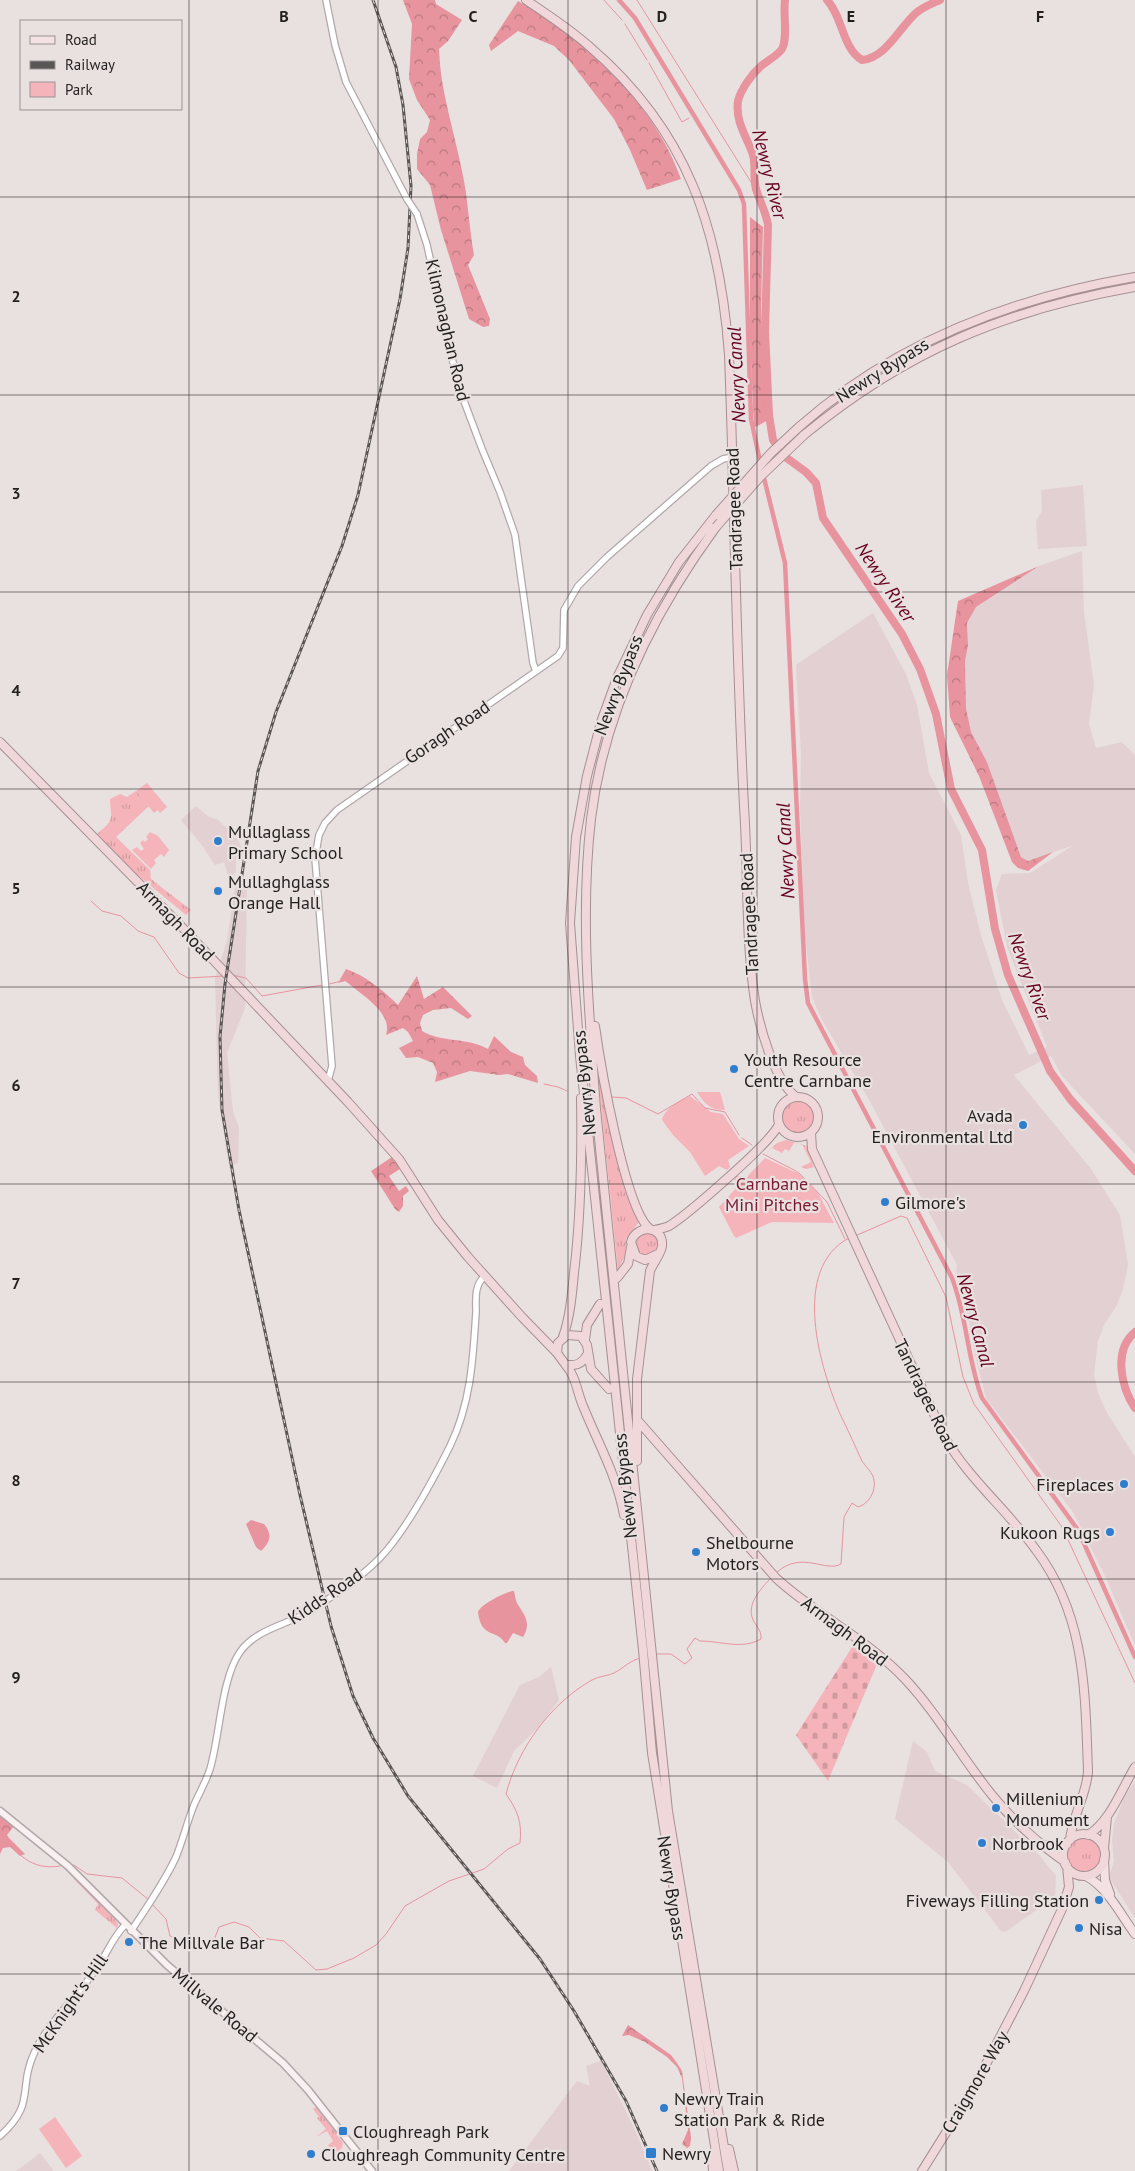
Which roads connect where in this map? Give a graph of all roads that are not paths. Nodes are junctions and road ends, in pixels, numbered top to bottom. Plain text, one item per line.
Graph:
1 (326, 0) edge
2 (526, 0) edge
3 (1135, 278) edge
4 (1135, 287) edge
5 (733, 457) junction
6 (536, 671) junction
7 (0, 742) edge
8 (587, 974) junction
9 (580, 1056) junction
10 (328, 1081) junction
11 (785, 1086) junction
12 (796, 1097) junction
13 (781, 1106) junction
14 (779, 1124) junction
15 (811, 1133) junction
16 (791, 1136) junction
17 (802, 1137) junction
18 (766, 1144) junction
19 (812, 1149) junction
20 (668, 1226) junction
21 (652, 1229) junction
22 (662, 1241) junction
23 (631, 1247) junction
24 (658, 1254) junction
25 (645, 1260) junction
26 (628, 1264) junction
27 (484, 1276) junction
28 (617, 1278) dead end
29 (600, 1304) dead end
30 (587, 1325) junction
31 (572, 1334) junction
32 (543, 1337) junction
33 (561, 1339) junction
34 (585, 1340) junction
35 (557, 1353) junction
36 (587, 1355) junction
37 (565, 1364) junction
38 (576, 1365) junction
39 (591, 1369) junction
40 (609, 1389) tunnel mouth
41 (639, 1422) tunnel mouth
42 (636, 1500) junction
43 (632, 1549) junction
44 (1135, 1767) edge
45 (0, 1811) edge
46 (1108, 1815) junction
47 (1073, 1826) junction
48 (1084, 1835) junction
49 (1069, 1842) junction
50 (1044, 1844) junction
51 (1104, 1849) junction
52 (1104, 1860) junction
53 (1066, 1864) junction
54 (1085, 1876) junction
55 (1069, 1887) junction
56 (1111, 1898) junction
57 (125, 1925) junction
58 (131, 1931) junction
59 (1135, 1934) edge
60 (715, 2094) junction
61 (710, 2123) junction
62 (0, 2136) edge
63 (372, 2171) edge
64 (713, 2171) edge
65 (719, 2171) edge
66 (728, 2171) edge
67 (734, 2171) edge
68 (922, 2171) edge

1 - 6 street, Kilmonaghan Road, bridge
2 - 5 highway, Tandragee Road
3 - 9 highway, Newry Bypass, bridge
4 - 8 highway, Newry Bypass, bridge
5 - 6 street, Goragh Road
5 - 11 highway, Tandragee Road
6 - 10 street, Goragh Road
7 - 10 highway, Armagh Road
8 - 21 highway
8 - 42 highway, Newry Bypass
9 - 33 highway
9 - 43 highway, Newry Bypass
10 - 27 highway, Armagh Road
11 - 12 highway, Tandragee Road
11 - 13 highway
12 - 13 highway
12 - 15 highway
13 - 14 highway
14 - 16 highway
14 - 18 highway
15 - 17 highway
15 - 19 highway, Tandragee Road
16 - 17 highway
16 - 18 highway
17 - 19 highway, Tandragee Road
18 - 20 highway
19 - 47 highway, Tandragee Road
20 - 21 highway
20 - 22 highway
21 - 22 highway
21 - 23 highway
22 - 24 highway
23 - 25 highway
23 - 26 highway
24 - 25 highway
24 - 42 highway
25 - 26 highway
26 - 28 highway
27 - 32 highway, Armagh Road
27 - 58 street, Kidds Road
29 - 30 highway
30 - 31 highway
30 - 34 highway
31 - 33 highway
31 - 34 highway
32 - 33 highway
32 - 35 highway, Armagh Road
33 - 35 highway
34 - 36 highway
35 - 37 highway
36 - 38 highway
36 - 39 highway
37 - 38 highway
37 - 43 highway
38 - 39 highway
39 - 40 highway
41 - 50 highway, Armagh Road
42 - 60 highway, Newry Bypass
43 - 61 highway, Newry Bypass
44 - 46 highway
45 - 57 main road, Millvale Road
46 - 48 highway
46 - 51 highway
47 - 48 highway
47 - 49 highway, Tandragee Road
48 - 49 highway
48 - 51 highway
49 - 50 highway
49 - 53 highway
50 - 53 highway, Armagh Road
51 - 52 highway
52 - 54 highway
52 - 56 main road
53 - 54 highway
53 - 55 highway, Craigmore Way
54 - 55 highway
54 - 56 main road
55 - 68 highway, Craigmore Way
56 - 59 main road
57 - 58 main road, Millvale Road
57 - 62 street, McKnight's Hill
58 - 63 main road, Millvale Road
60 - 66 highway, Newry Bypass
60 - 67 highway
61 - 64 highway
61 - 65 highway, Newry Bypass

